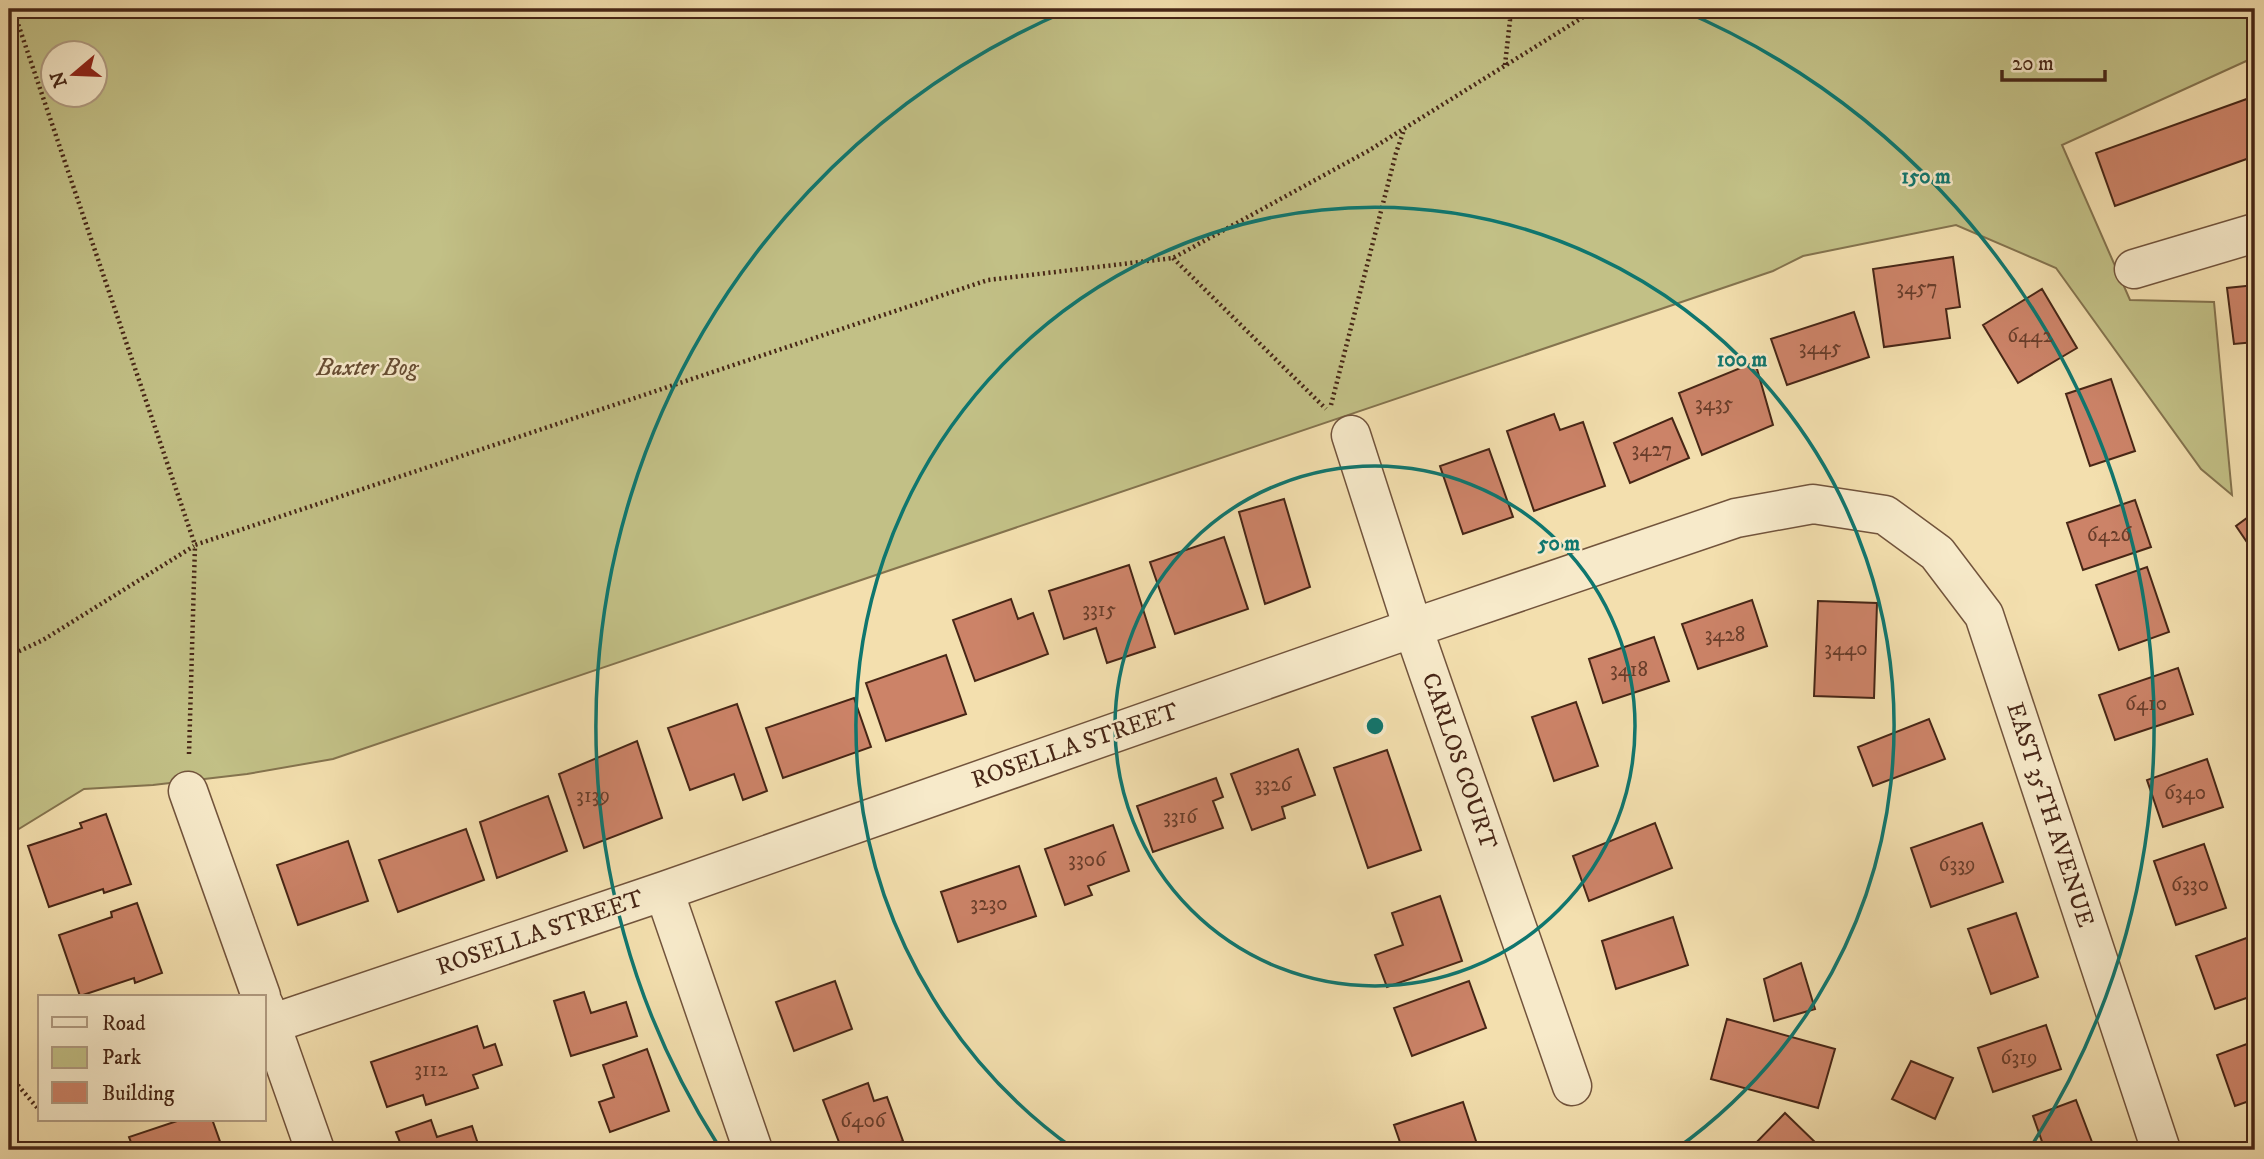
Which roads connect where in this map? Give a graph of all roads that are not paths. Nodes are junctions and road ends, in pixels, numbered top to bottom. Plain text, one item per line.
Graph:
1 (2255, 233) edge
2 (2134, 269) dead end
3 (1351, 435) dead end
4 (1885, 515) joint
5 (1413, 628) junction
6 (188, 791) road end
7 (664, 891) junction
8 (261, 995) edge
9 (266, 1008) edge
10 (1572, 1086) dead end
11 (315, 1150) edge
12 (753, 1150) edge
13 (2161, 1150) edge

1 - 2 street
3 - 5 street, CARLOS COURT
4 - 5 street, ROSELLA STREET
4 - 13 street, EAST 35TH AVENUE
5 - 7 street, ROSELLA STREET
5 - 10 street, CARLOS COURT
6 - 8 street
7 - 9 street, ROSELLA STREET
7 - 12 street
9 - 11 street

